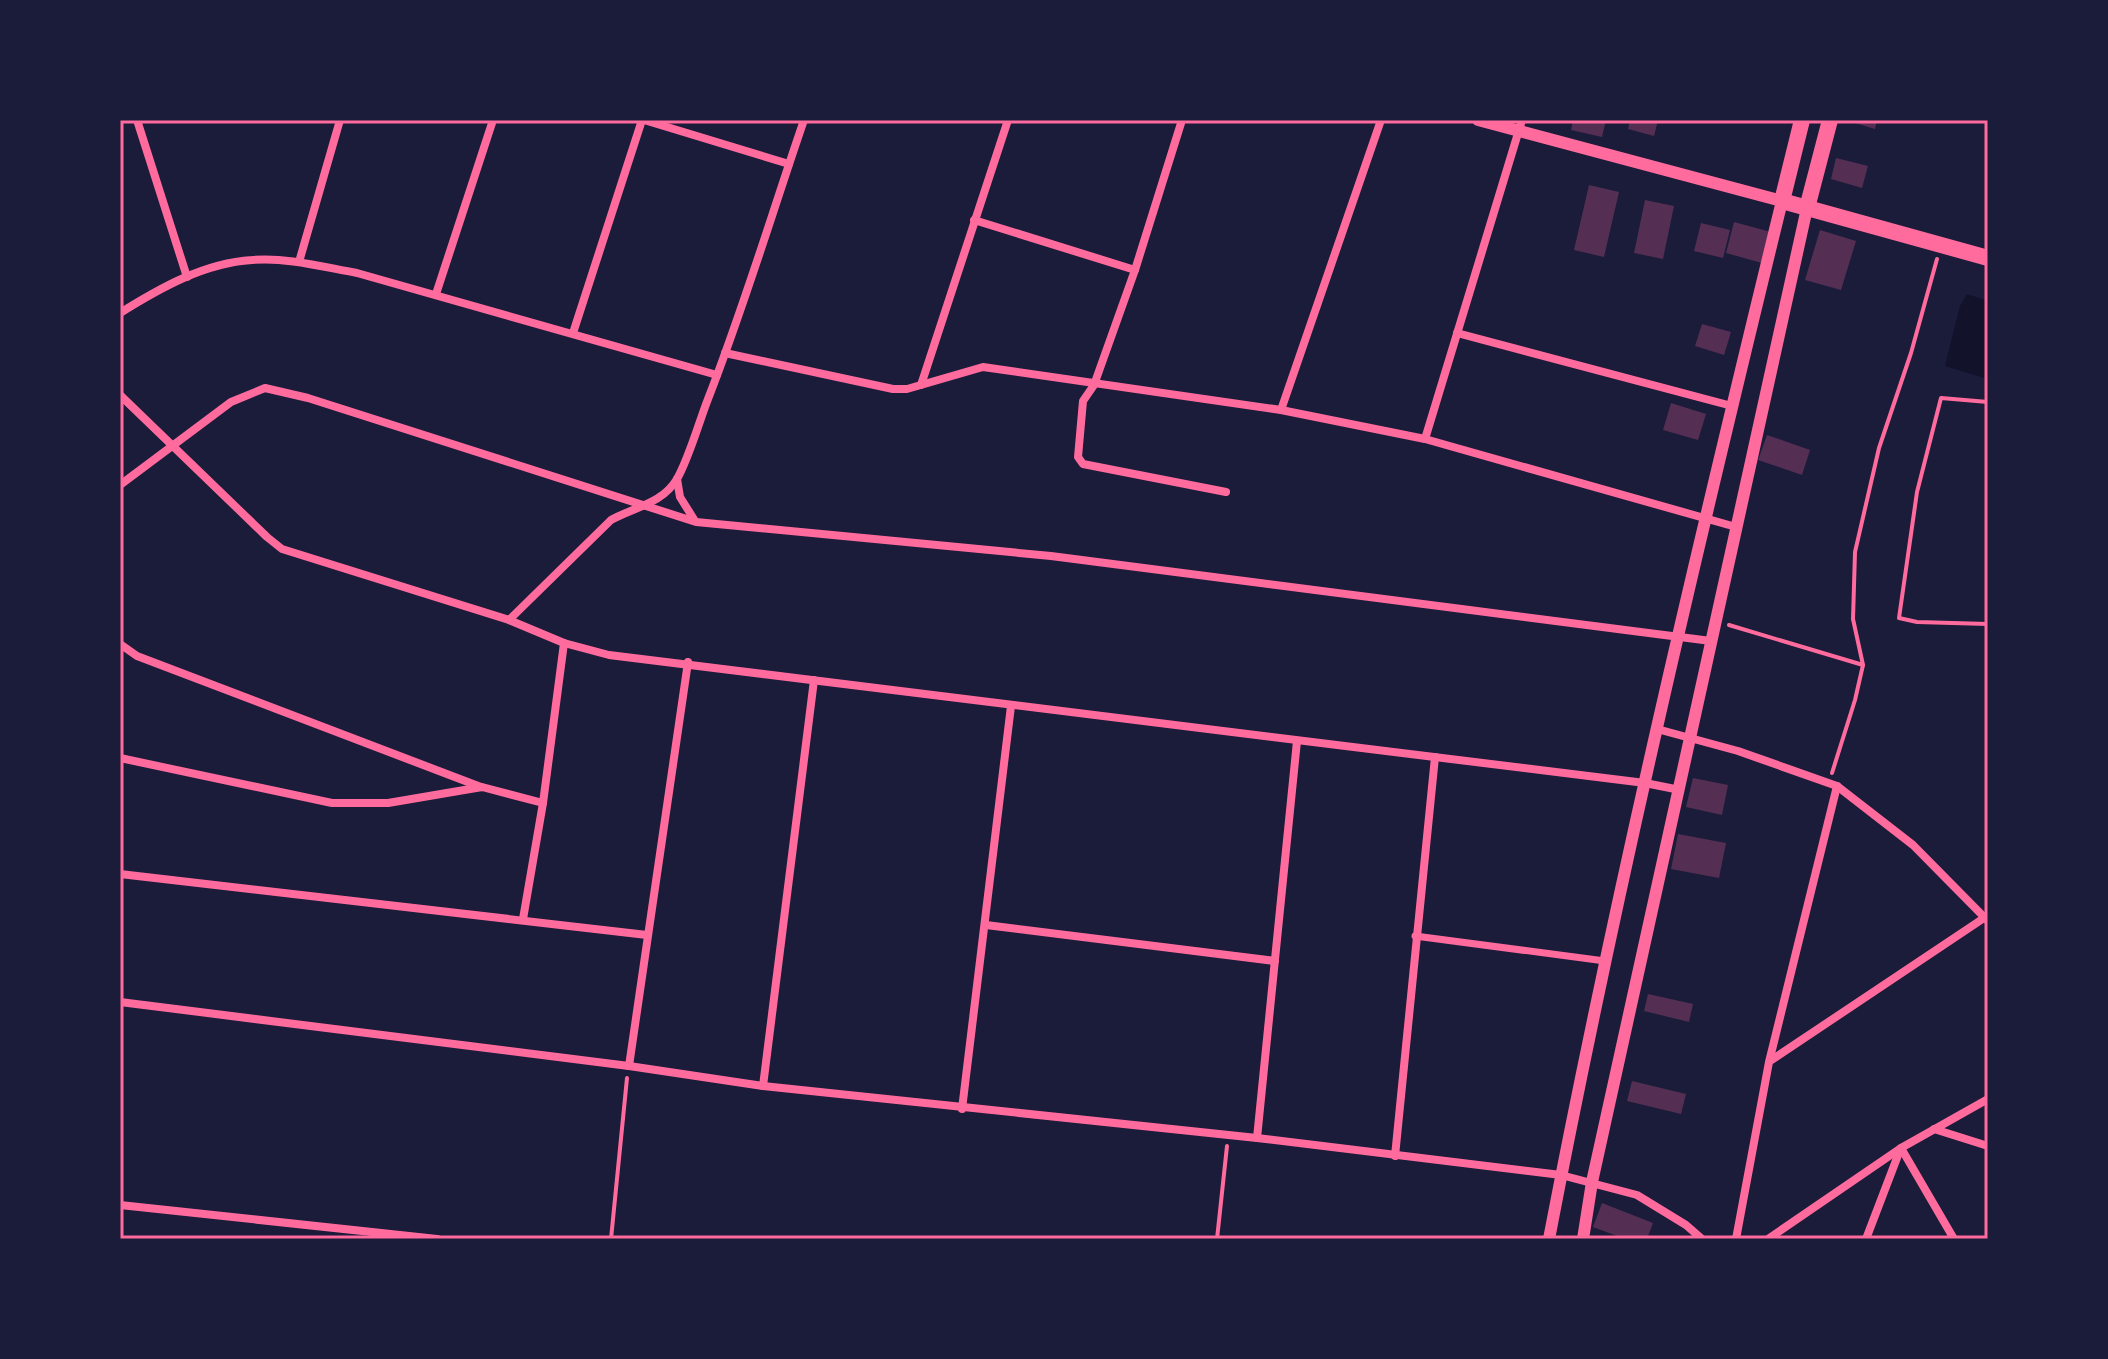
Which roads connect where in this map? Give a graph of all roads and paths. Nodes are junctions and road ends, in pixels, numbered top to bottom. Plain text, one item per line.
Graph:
1 (137, 120) edge
2 (340, 120) edge
3 (493, 120) edge
4 (643, 120) edge
5 (804, 120) edge
6 (1008, 120) edge
7 (1182, 120) edge
8 (1381, 120) edge
9 (1478, 120) edge
10 (1802, 120) edge
11 (1830, 120) edge
12 (1520, 125) edge
13 (789, 164) junction
14 (1782, 201) junction
15 (1807, 208) junction
16 (974, 220) junction
17 (1941, 245) junction
18 (1988, 258) edge
19 (299, 262) junction
20 (1135, 270) junction
21 (187, 277) junction
22 (436, 294) junction
23 (120, 313) edge
24 (573, 333) junction
25 (1457, 333) junction
26 (725, 353) junction
27 (717, 375) junction
28 (921, 385) junction
29 (1094, 385) junction
30 (120, 395) edge
31 (1988, 402) edge
32 (1732, 406) junction
33 (1281, 410) junction
34 (1425, 439) junction
35 (174, 445) junction
36 (677, 479) junction
37 (120, 485) edge
38 (1226, 492) dead end
39 (646, 506) junction
40 (1704, 517) junction
41 (696, 522) junction
42 (1736, 527) junction
43 (509, 620) junction
44 (1716, 621) junction
45 (1988, 624) edge
46 (1676, 636) junction
47 (1711, 641) junction
48 (564, 643) junction
49 (120, 644) edge
50 (688, 662) junction
51 (1863, 665) junction
52 (814, 680) junction
53 (1011, 706) junction
54 (1657, 729) junction
55 (1691, 737) junction
56 (1297, 741) junction
57 (1435, 757) junction
58 (120, 758) edge
59 (1645, 783) junction
60 (1833, 785) junction
61 (482, 787) junction
62 (1681, 790) junction
63 (543, 803) junction
64 (120, 874) edge
65 (523, 919) junction
66 (1986, 920) edge
67 (986, 925) junction
68 (647, 935) junction
69 (1415, 936) junction
70 (1275, 961) junction
71 (1605, 961) junction
72 (120, 1002) edge
73 (1769, 1062) junction
74 (629, 1066) junction
75 (763, 1086) junction
76 (1988, 1099) edge
77 (962, 1109) junction
78 (1934, 1129) junction
79 (1228, 1136) junction
80 (1257, 1138) junction
81 (1988, 1146) edge
82 (1901, 1148) junction
83 (1395, 1156) junction
84 (1561, 1175) junction
85 (1592, 1182) junction
86 (120, 1205) edge
87 (437, 1239) edge
88 (611, 1239) edge
89 (1217, 1239) edge
90 (1549, 1239) edge
91 (1583, 1239) edge
92 (1702, 1239) edge
93 (1736, 1239) edge
94 (1768, 1239) edge
95 (1866, 1239) edge
96 (1954, 1239) edge

1 - 21 street
2 - 19 street
3 - 22 street
4 - 13 street
4 - 24 street
5 - 13 street
6 - 16 street
7 - 20 street
8 - 33 street
9 - 12 street
10 - 14 main road
11 - 15 main road
12 - 14 street
12 - 25 street
13 - 26 street
14 - 15 main road
14 - 32 street
15 - 17 main road
15 - 42 street
16 - 20 street
16 - 28 street
17 - 18 main road
17 - 51 path
19 - 21 street
19 - 22 street
20 - 29 street
21 - 23 street
22 - 24 street
24 - 27 street
25 - 32 street
25 - 34 street
26 - 27 street
26 - 28 street
27 - 36 street
28 - 29 street
29 - 33 street
29 - 38 street
30 - 35 street
31 - 45 path
32 - 40 street
33 - 34 street
34 - 40 street
35 - 37 street
35 - 39 street
35 - 43 street
36 - 39 street
36 - 41 street
39 - 41 street
39 - 43 street
40 - 42 street
40 - 46 street
41 - 46 street
42 - 44 street
43 - 48 street
44 - 47 street
44 - 51 path
46 - 47 street
46 - 54 street
47 - 55 street
48 - 50 street
48 - 63 street
49 - 61 street
50 - 52 street
50 - 68 street
51 - 60 path
52 - 53 street
52 - 75 street
53 - 56 street
53 - 67 street
54 - 55 street
54 - 59 street
55 - 60 street
55 - 62 street
56 - 57 street
56 - 70 street
57 - 59 street
57 - 69 street
58 - 61 street
59 - 62 street
59 - 71 street
60 - 66 street
60 - 73 street
61 - 63 street
62 - 85 street
63 - 65 street
64 - 65 street
65 - 68 street
66 - 73 street
67 - 70 street
67 - 77 street
68 - 74 street
69 - 71 street
69 - 83 street
70 - 80 street
71 - 84 street
72 - 74 street
73 - 93 street
74 - 75 street
74 - 88 path
75 - 77 street
76 - 78 street
77 - 79 street
78 - 81 street
78 - 82 street
79 - 80 street
79 - 89 path
80 - 83 street
82 - 94 street
82 - 95 street
82 - 96 street
83 - 84 street
84 - 85 street
84 - 90 street
85 - 91 street
85 - 92 street
86 - 87 street

